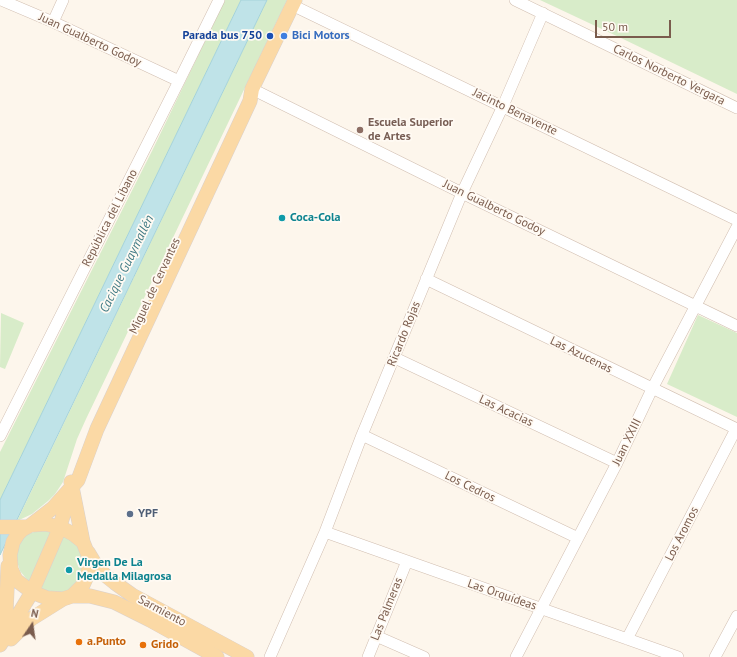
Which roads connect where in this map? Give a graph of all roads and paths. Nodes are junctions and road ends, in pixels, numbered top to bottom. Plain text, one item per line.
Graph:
1 (1, 0) edge
2 (63, 0) edge
3 (219, 0) edge
4 (515, 0) edge
5 (294, 3) edge
6 (543, 13) junction
7 (53, 22) junction
8 (179, 81) junction
9 (252, 89) junction
10 (503, 106) junction
11 (737, 108) edge
12 (462, 193) junction
13 (737, 220) edge
14 (737, 227) edge
15 (426, 279) junction
16 (696, 305) junction
17 (737, 326) edge
18 (395, 358) junction
19 (652, 389) junction
20 (736, 429) edge
21 (362, 435) junction
22 (0, 436) edge
23 (617, 463) junction
24 (72, 488) junction
25 (18, 526) edge
26 (60, 527) junction
27 (325, 532) junction
28 (578, 538) junction
29 (85, 547) junction
30 (407, 561) junction
31 (7, 566) edge
32 (32, 592) junction
33 (68, 597) junction
34 (541, 608) junction
35 (737, 616) edge
36 (0, 632) edge
37 (376, 636) junction
38 (627, 639) junction
39 (0, 645) edge
40 (0, 651) edge
41 (217, 657) edge
42 (248, 657) edge
43 (270, 657) edge
44 (368, 657) edge
45 (424, 657) edge
46 (516, 657) edge
47 (678, 657) edge
48 (715, 657) edge

1 - 7 street, Juan Gualberto Godoy
2 - 7 street
3 - 8 street, República del Líbano
4 - 6 street, Carlos Norberto Vergara
5 - 9 main road, Miguel de Cervantes
5 - 10 street, Jacinto Benavente
6 - 10 street, Ricardo Rojas
6 - 11 street, Carlos Norberto Vergara
7 - 8 street, Juan Gualberto Godoy
8 - 22 street, República del Líbano
9 - 12 street, Juan Gualberto Godoy
9 - 24 main road, Miguel de Cervantes
10 - 12 street, Ricardo Rojas
10 - 13 street, Jacinto Benavente
12 - 15 street, Ricardo Rojas
12 - 16 street, Juan Gualberto Godoy
14 - 16 street, Juan XXIII
15 - 18 street, Ricardo Rojas
15 - 19 street, Las Azucenas
16 - 17 street, Juan Gualberto Godoy
16 - 19 street, Juan XXIII
18 - 21 street, Ricardo Rojas
18 - 23 street, Las Acacias
19 - 20 street, Las Azucenas
19 - 23 street, Juan XXIII
20 - 38 street, Los Aromos
21 - 27 street, Ricardo Rojas
21 - 28 street, Los Cedros
23 - 28 street, Juan XXIII
24 - 25 main road, Miguel de Cervantes
24 - 26 main road, Miguel de Cervantes
24 - 29 main road
25 - 26 main road
25 - 31 main road, Miguel de Cervantes
26 - 29 main road
26 - 32 main road, Miguel de Cervantes
27 - 30 street, Las Orquídeas
27 - 43 street, Ricardo Rojas
28 - 34 street, Juan XXIII
29 - 33 main road
29 - 42 main road, Sarmiento
30 - 34 street, Las Orquídeas
30 - 37 street, Las Palmeras
31 - 32 main road, Sarmiento
31 - 36 main road
32 - 33 main road, Sarmiento
32 - 39 main road, Miguel de Cervantes
33 - 40 main road
33 - 41 main road, Sarmiento
34 - 38 street, Las Orquídeas
34 - 46 street, Juan XXIII
35 - 48 street
37 - 44 street, Las Palmeras
37 - 45 street
38 - 47 street, Las Orquídeas

